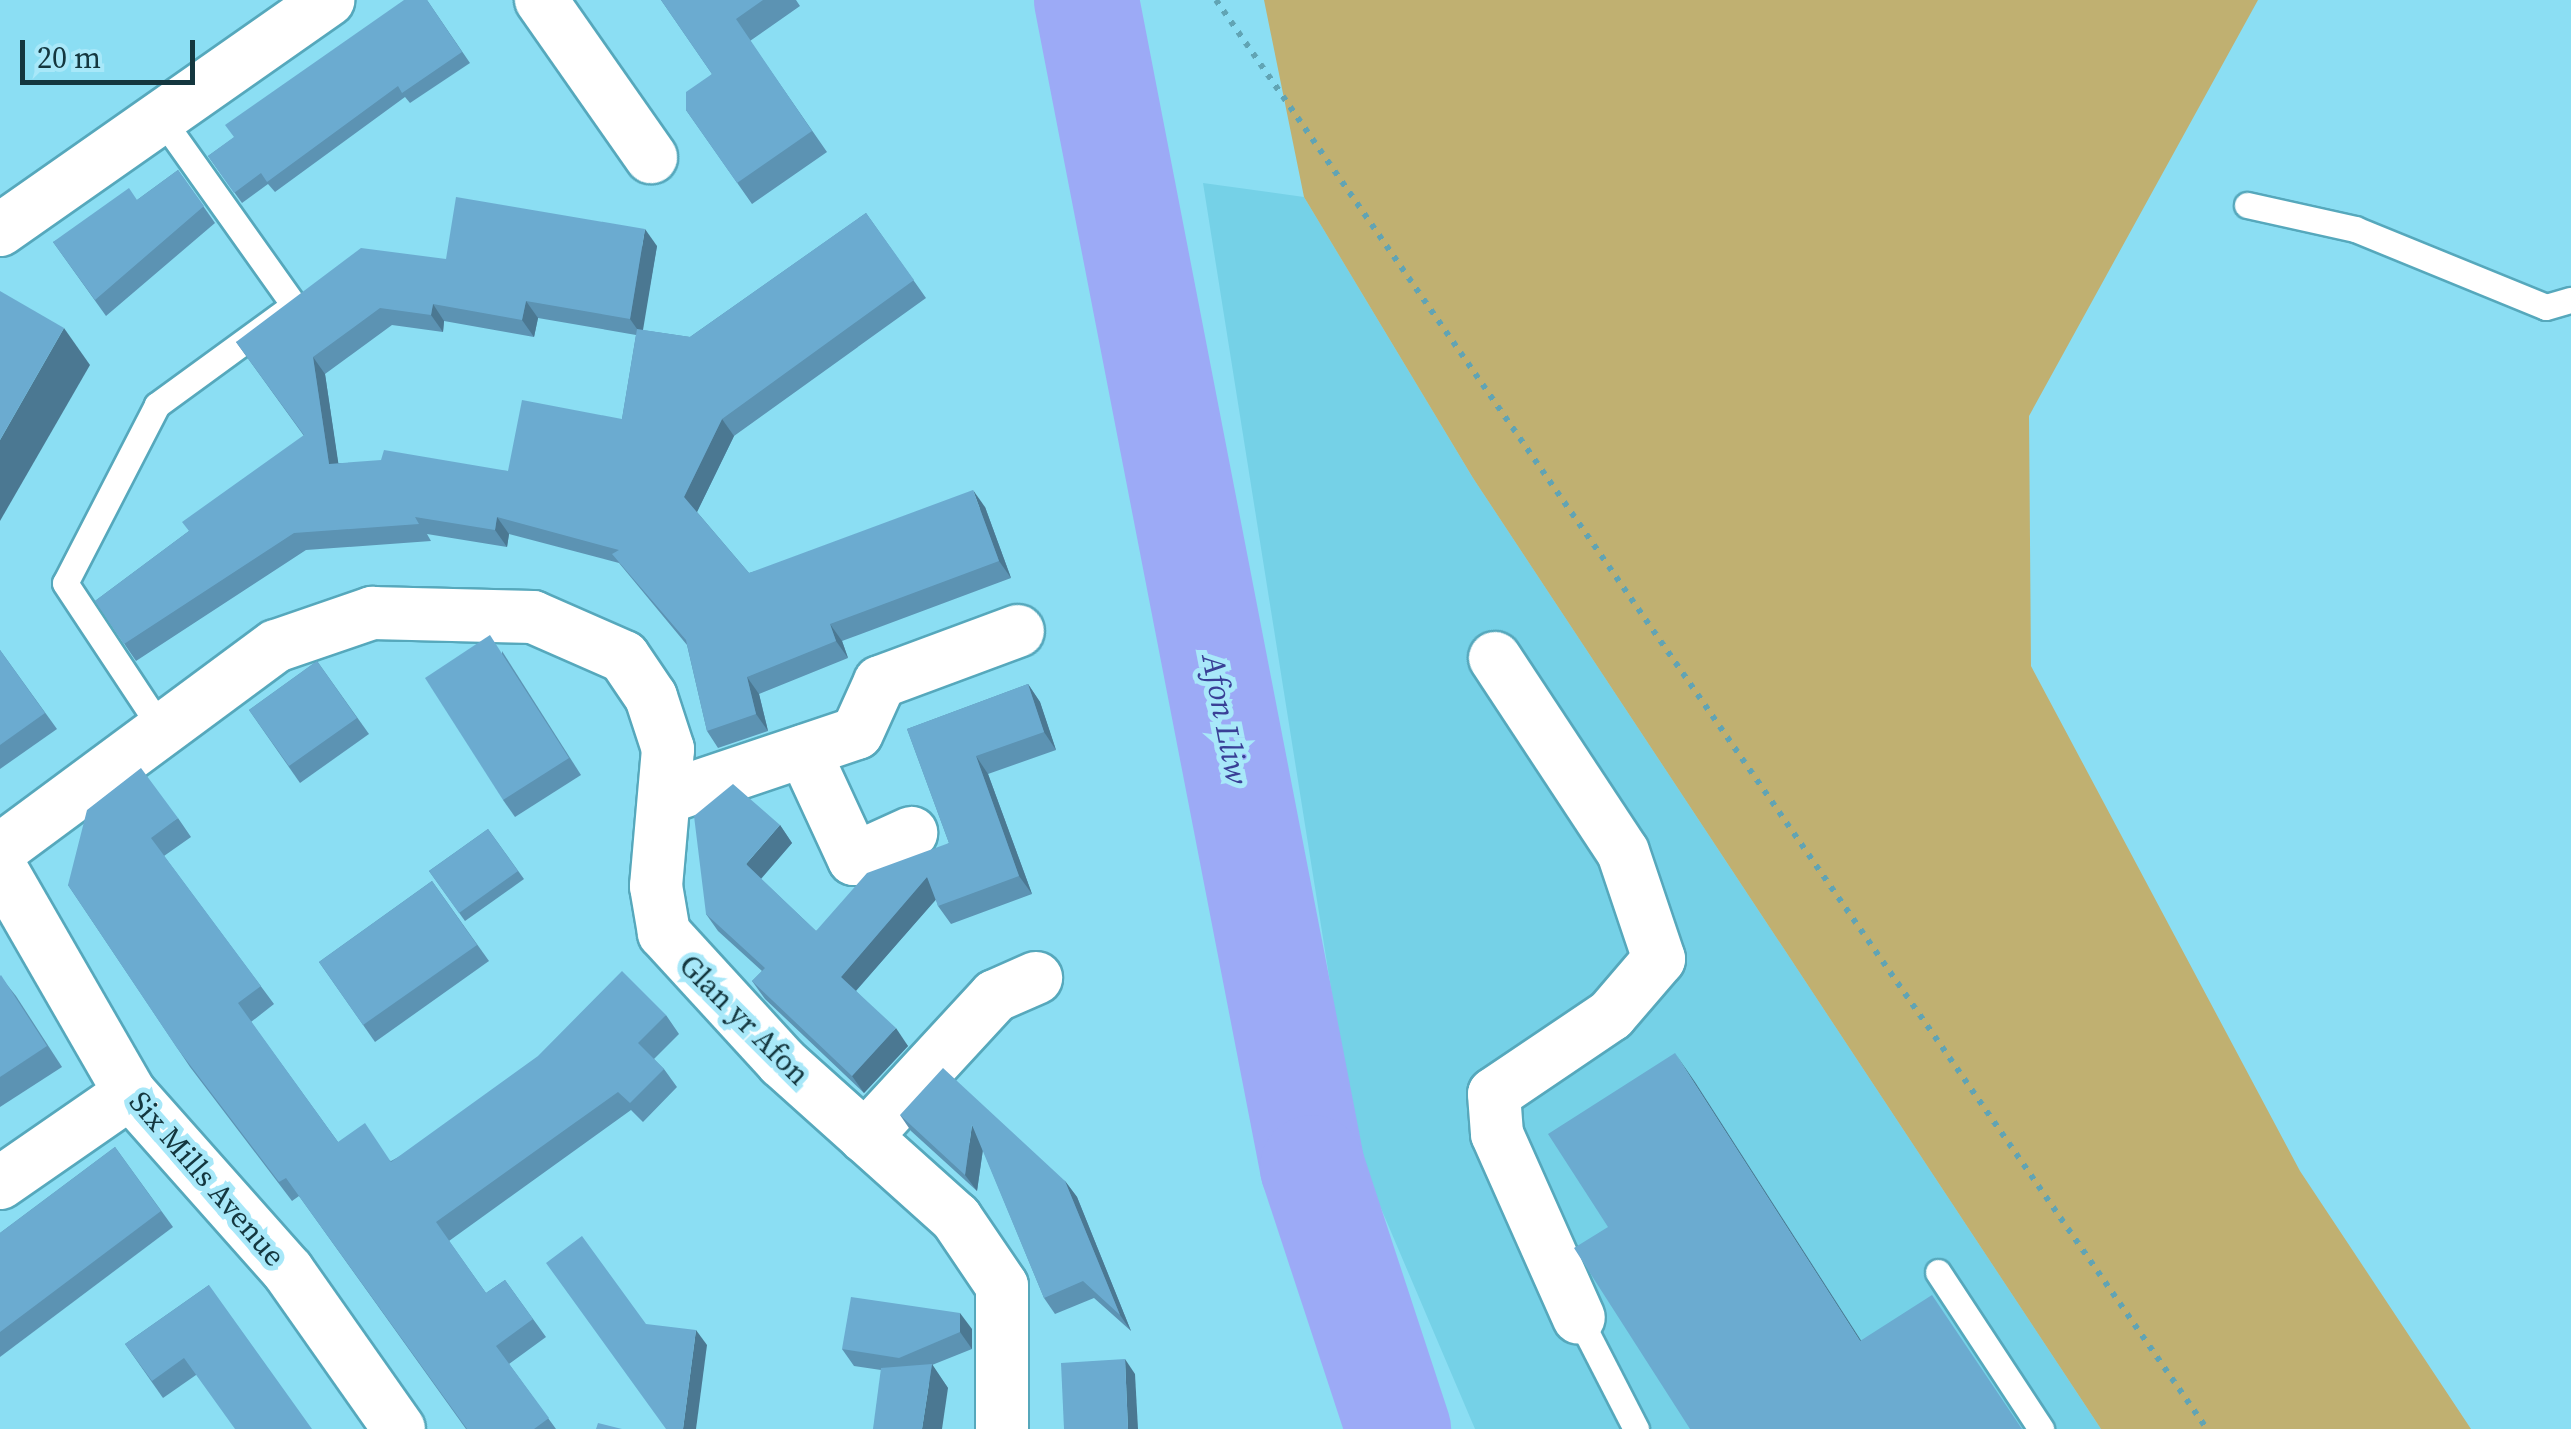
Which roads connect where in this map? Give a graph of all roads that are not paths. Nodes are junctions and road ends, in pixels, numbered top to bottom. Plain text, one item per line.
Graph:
1 (328, 0) edge
2 (541, 0) edge
3 (161, 118) junction
4 (651, 157) dead end
5 (2247, 204) dead end
6 (0, 230) edge
7 (2571, 300) edge
8 (1018, 631) dead end
9 (1495, 658) dead end
10 (161, 728) junction
11 (804, 751) junction
12 (667, 796) junction
13 (911, 833) dead end
14 (0, 850) edge
15 (0, 867) edge
16 (1036, 978) dead end
17 (130, 1092) junction
18 (865, 1137) junction
19 (0, 1183) edge
20 (1938, 1272) dead end
21 (1579, 1318) joint
22 (399, 1429) edge
23 (1002, 1429) edge
24 (1636, 1429) edge
25 (2041, 1429) edge

1 - 3 street
2 - 4 street
3 - 6 street
3 - 10 lane
5 - 7 lane
8 - 11 street
9 - 21 street
10 - 12 street, Glan yr Afon
10 - 14 street, Glan yr Afon
11 - 12 street
11 - 13 street
12 - 18 street, Glan yr Afon
15 - 17 street, Six Mills Avenue
16 - 18 street
17 - 19 street
17 - 22 street, Six Mills Avenue
18 - 23 street, Glan yr Afon
20 - 25 lane
21 - 24 lane

